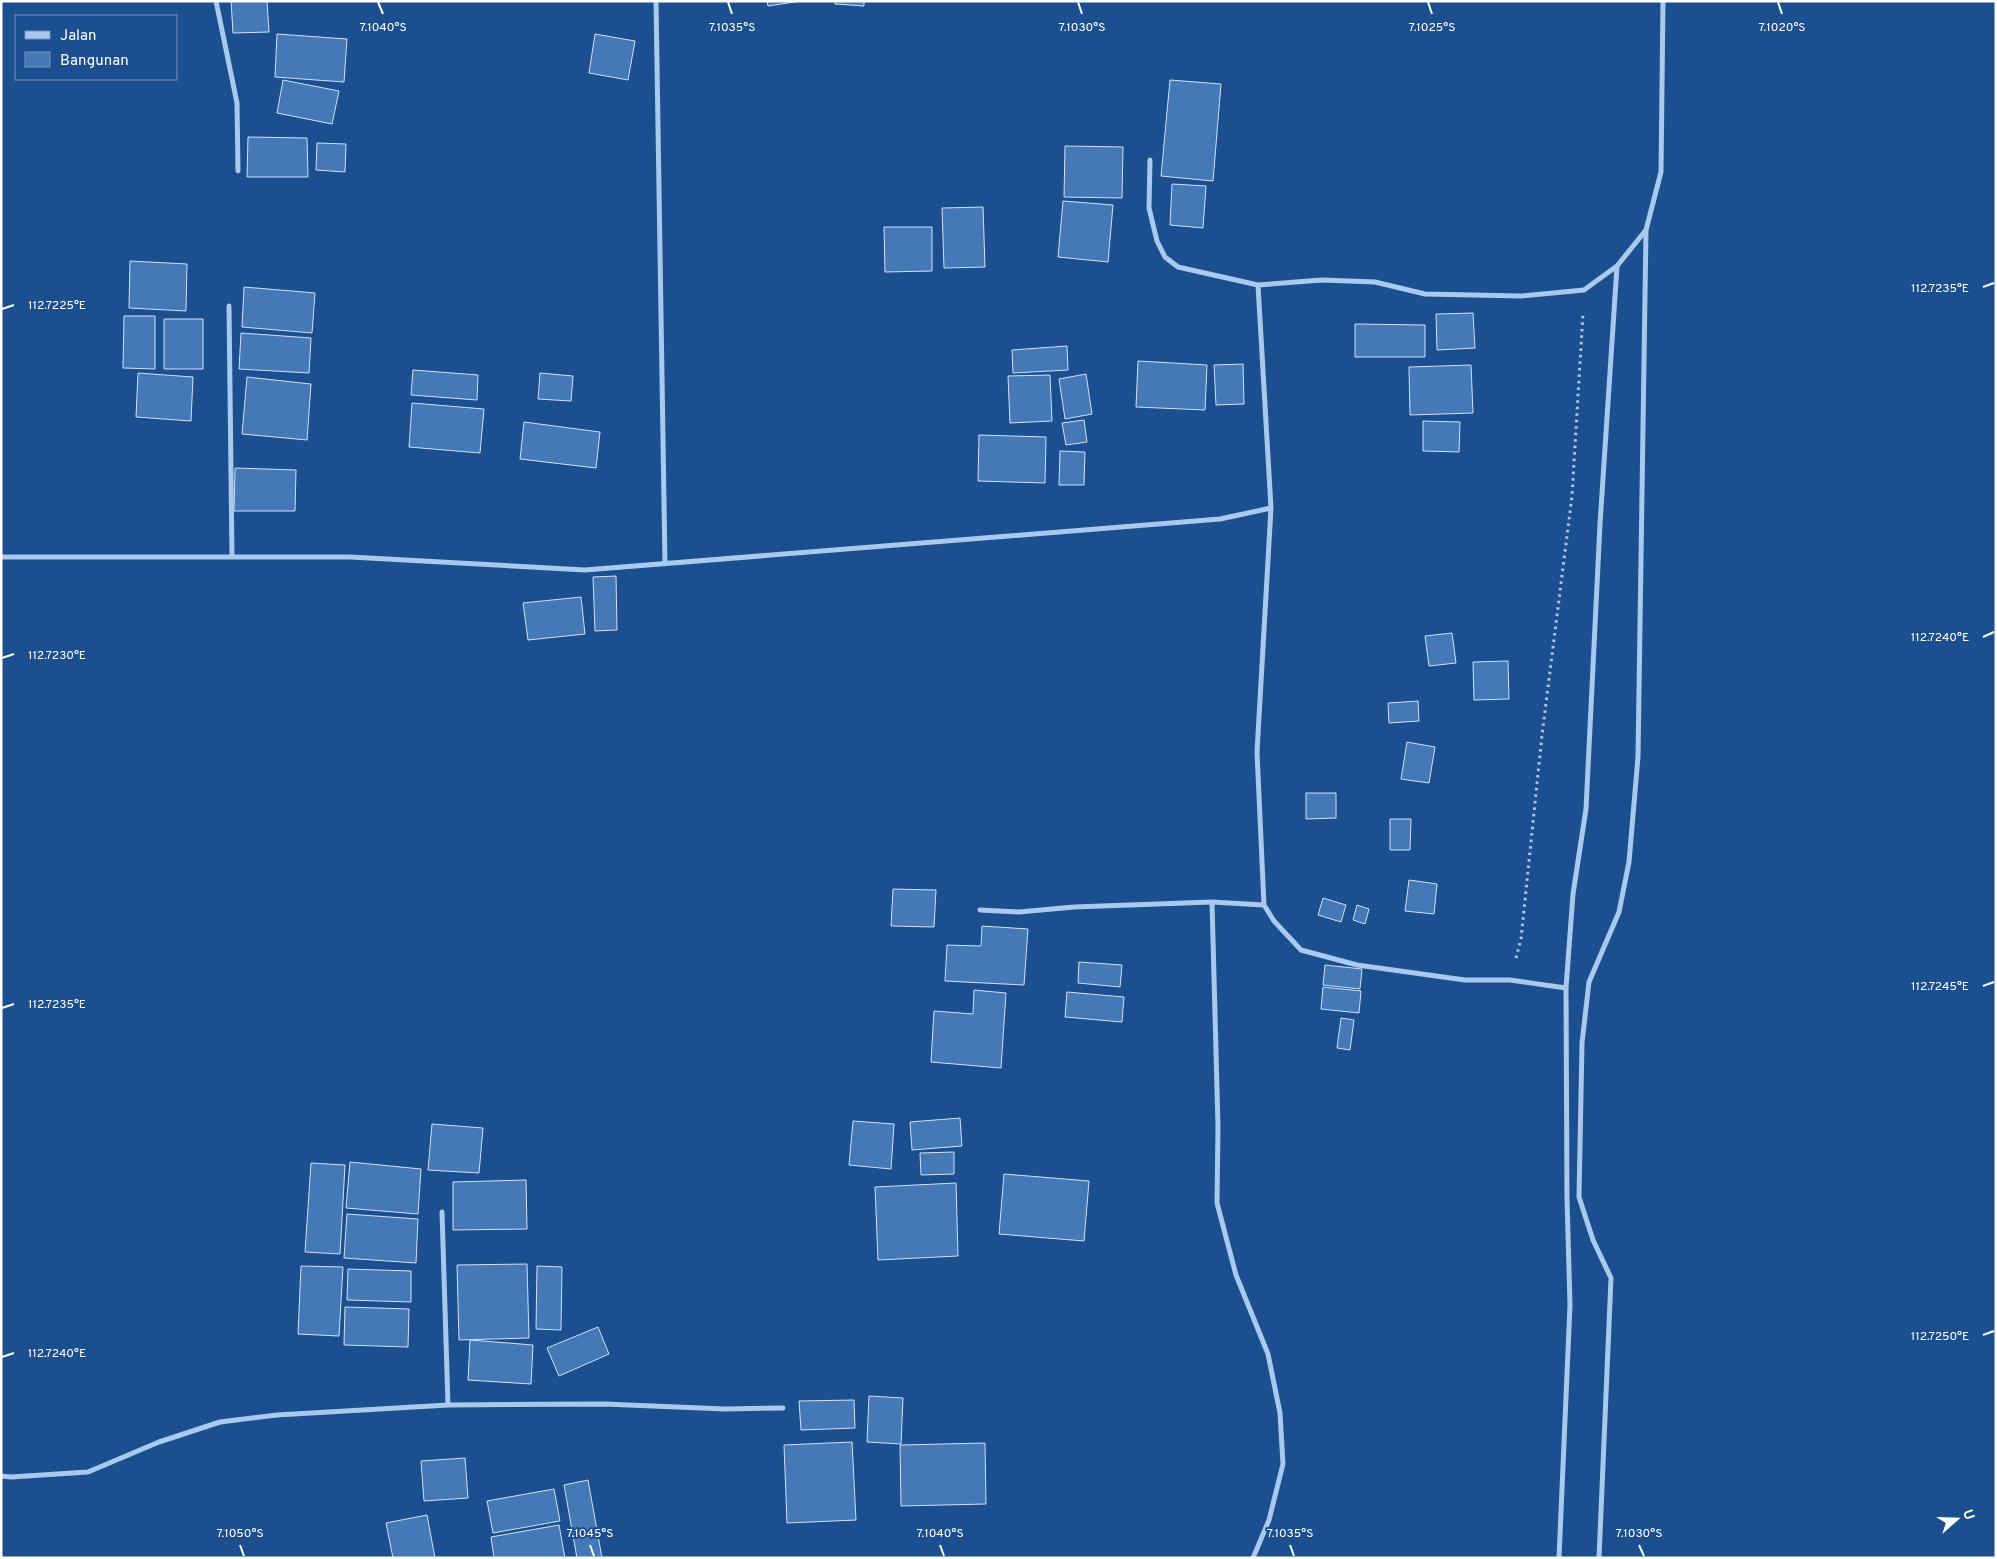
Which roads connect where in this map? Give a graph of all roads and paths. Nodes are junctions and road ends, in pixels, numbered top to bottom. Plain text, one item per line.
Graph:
1 (216, 1) edge
2 (656, 1) edge
3 (1663, 1) edge
4 (1150, 160) dead end
5 (238, 171) dead end
6 (1646, 230) junction
7 (1617, 266) junction
8 (1258, 284) junction
9 (1584, 290) junction
10 (229, 306) dead end
11 (1271, 508) junction
12 (1, 557) edge
13 (232, 557) junction
14 (665, 564) junction
15 (1212, 902) junction
16 (1264, 905) junction
17 (980, 910) dead end
18 (1510, 980) junction
19 (1566, 988) junction
20 (442, 1212) dead end
21 (448, 1405) junction
22 (783, 1408) dead end
23 (1, 1476) edge
24 (1253, 1558) edge
25 (1559, 1558) edge
26 (1599, 1558) edge

1 - 5 street
2 - 14 street
3 - 6 street
4 - 8 street
6 - 7 street
6 - 26 street
7 - 9 street
7 - 19 street
8 - 9 street
8 - 11 street
9 - 18 path
10 - 13 street
11 - 14 street
11 - 16 street
12 - 13 street
13 - 14 street
15 - 16 street
15 - 17 street
15 - 24 street
16 - 18 street
18 - 19 street
19 - 25 street
20 - 21 street
21 - 22 street
21 - 23 street

